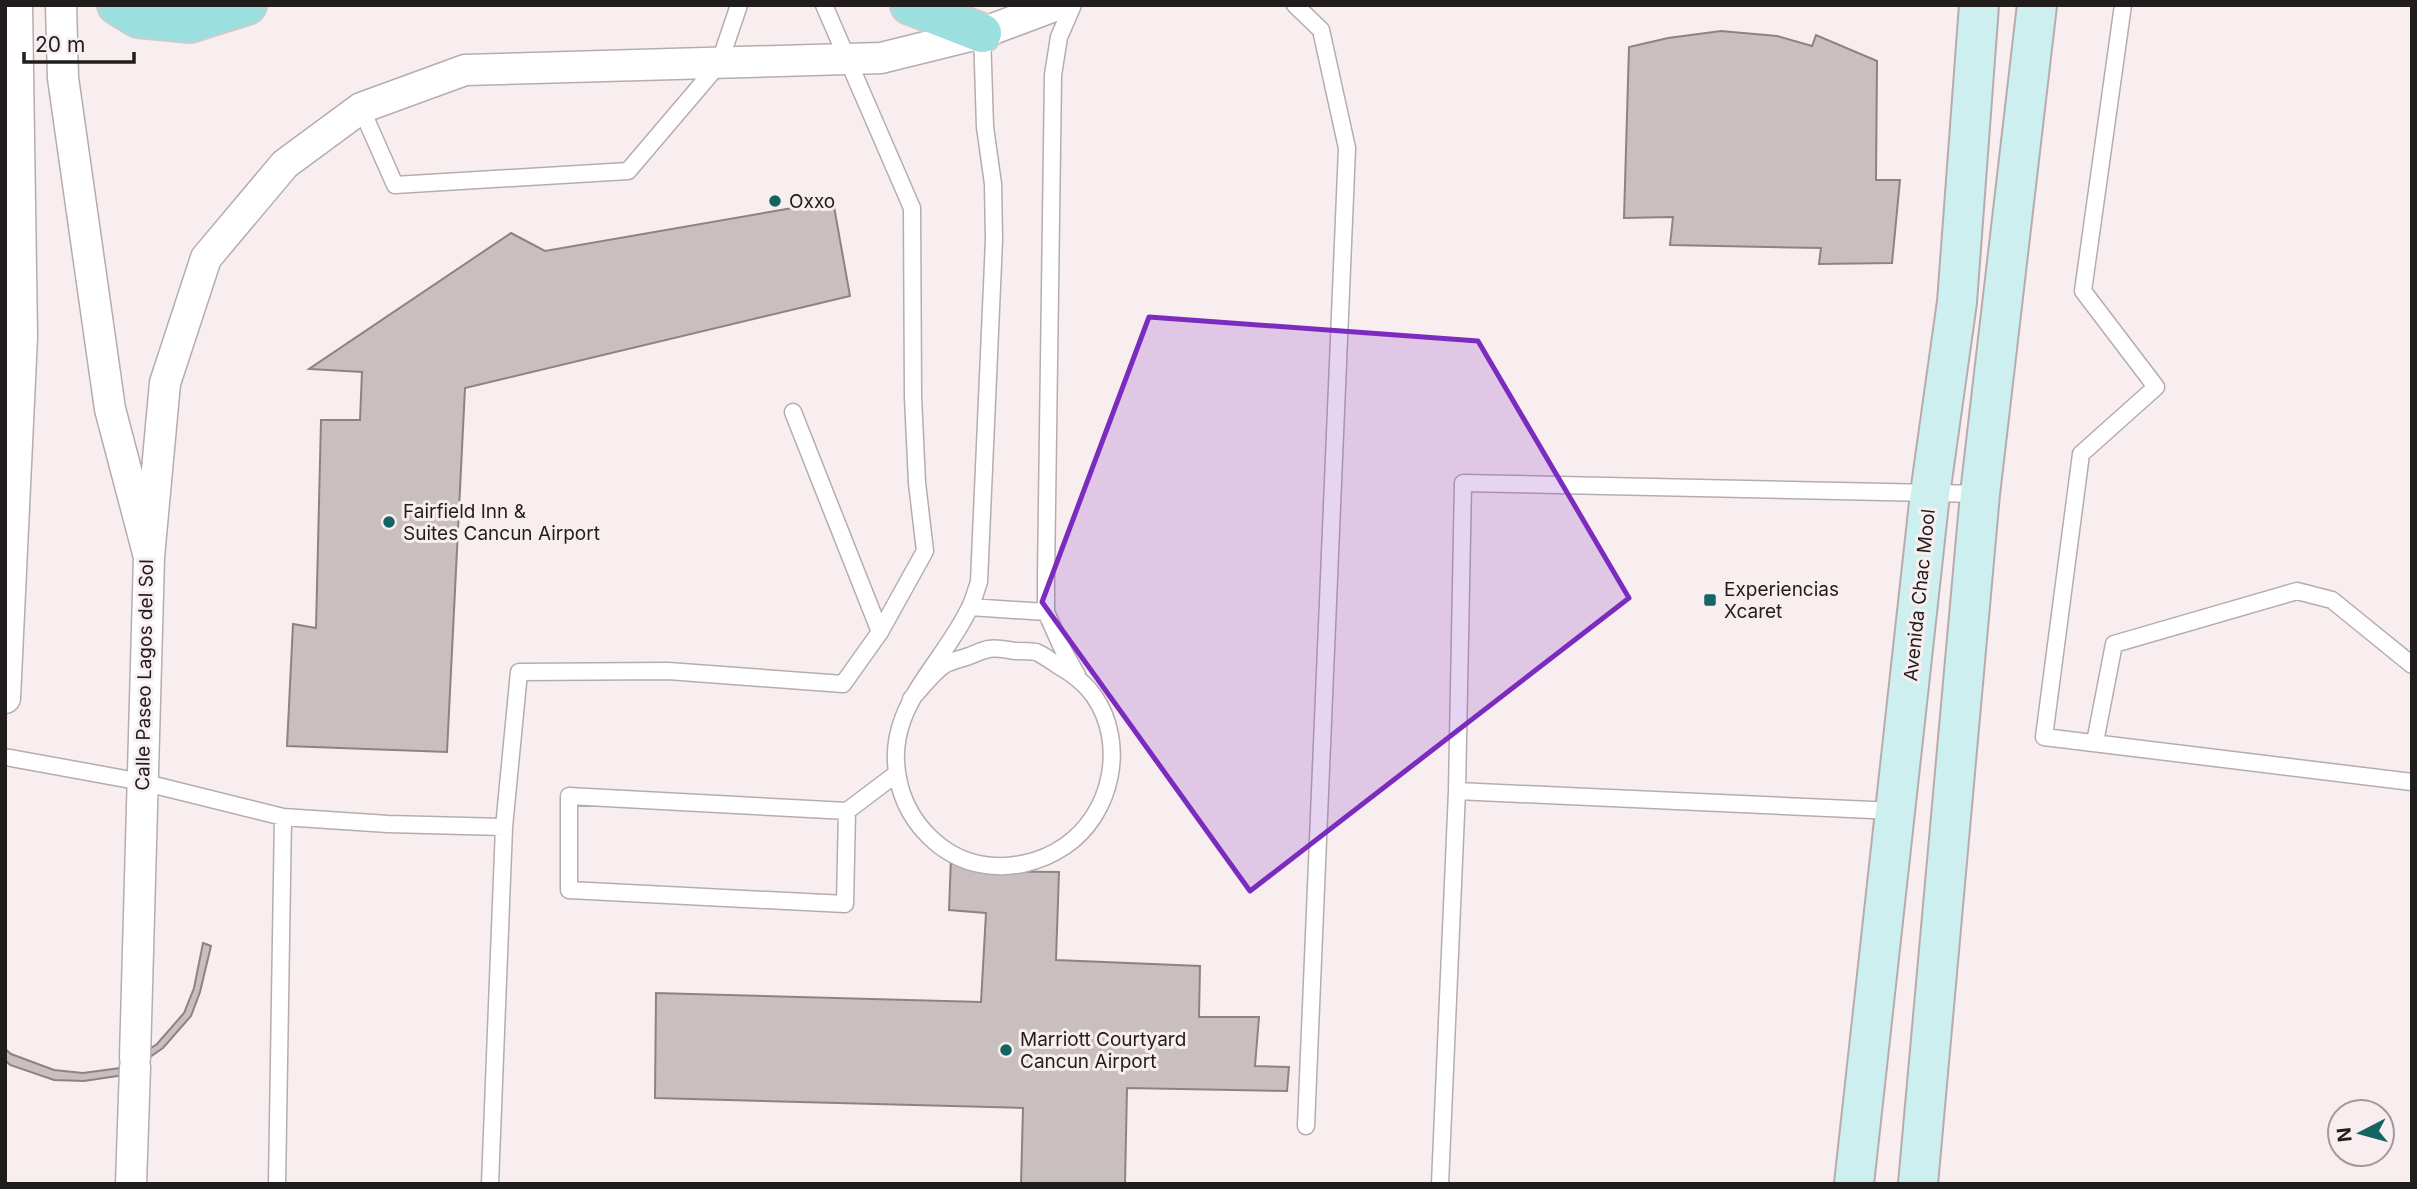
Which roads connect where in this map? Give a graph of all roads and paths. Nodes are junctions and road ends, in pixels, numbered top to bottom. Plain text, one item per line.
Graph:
1 (17, 5) edge
2 (61, 5) edge
3 (117, 5) edge
4 (247, 5) edge
5 (739, 5) edge
6 (824, 5) edge
7 (910, 5) edge
8 (1056, 5) edge
9 (1073, 5) edge
10 (1295, 5) edge
11 (1979, 5) edge
12 (2037, 5) edge
13 (2123, 5) edge
14 (982, 33) junction
15 (848, 59) junction
16 (719, 64) junction
17 (361, 108) junction
18 (5, 258) edge
19 (1980, 304) junction
20 (22, 337) junction
21 (793, 412) dead end
22 (1930, 494) junction
23 (1980, 494) junction
24 (149, 557) junction
25 (970, 607) junction
26 (1046, 612) junction
27 (880, 632) junction
28 (2412, 665) edge
29 (1078, 677) junction
30 (5, 698) edge
31 (911, 699) junction
32 (2095, 742) junction
33 (5, 757) edge
34 (896, 774) junction
35 (142, 782) junction
36 (2412, 782) edge
37 (1457, 791) junction
38 (847, 811) junction
39 (1894, 811) junction
40 (283, 817) junction
41 (504, 827) junction
42 (1306, 1126) dead end
43 (131, 1184) edge
44 (277, 1184) edge
45 (490, 1184) edge
46 (1440, 1184) edge
47 (1854, 1184) edge
48 (1918, 1184) edge

1 - 20 street
2 - 24 street, Calle Paseo Lagos del Sol
3 - 4 main road
5 - 16 lane
6 - 15 lane
7 - 14 main road
8 - 14 street
9 - 26 lane
10 - 42 lane
11 - 19 street, Avenida Chac Mool
12 - 19 street, Avenida Chac Mool
13 - 32 lane
14 - 15 street
14 - 25 lane
15 - 16 street
15 - 27 lane
16 - 17 street
16 - 17 lane
17 - 24 street
18 - 20 street
19 - 22 street, Avenida Chac Mool
19 - 23 street, Avenida Chac Mool
20 - 30 street
21 - 27 lane
22 - 23 lane
22 - 37 lane
22 - 39 street, Avenida Chac Mool
23 - 48 street, Avenida Chac Mool
24 - 35 street, Calle Paseo Lagos del Sol
25 - 26 lane
25 - 31 lane
26 - 29 lane
27 - 41 lane
28 - 32 lane
29 - 31 lane
29 - 34 lane
31 - 34 lane
32 - 36 lane
33 - 35 lane
34 - 38 lane
35 - 40 lane
35 - 43 street, Calle Paseo Lagos del Sol
37 - 39 lane
37 - 46 lane
38 - 38 lane
39 - 47 street, Avenida Chac Mool
40 - 41 lane
40 - 44 lane
41 - 45 lane

